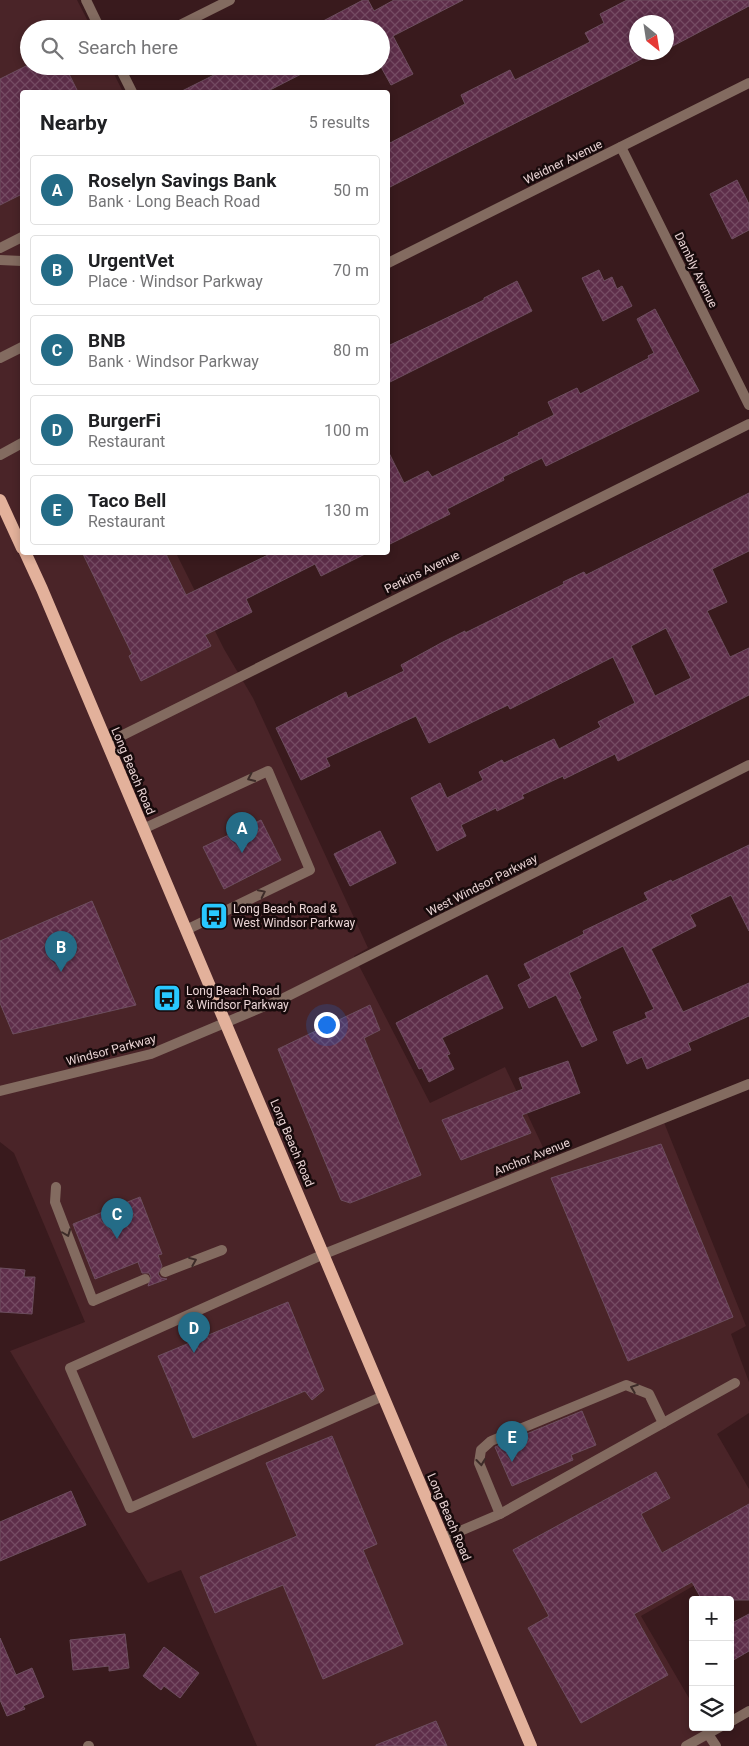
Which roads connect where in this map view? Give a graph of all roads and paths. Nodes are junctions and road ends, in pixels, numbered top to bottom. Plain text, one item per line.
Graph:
1 (86, 0) edge
2 (230, 0) edge
3 (96, 20) edge
4 (190, 20) edge
5 (124, 75) edge
6 (749, 83) edge
7 (131, 90) edge
8 (621, 147) junction
9 (20, 238) edge
10 (0, 248) edge
11 (0, 260) edge
12 (20, 261) edge
13 (390, 262) edge
14 (20, 348) edge
15 (0, 358) edge
16 (749, 405) edge
17 (749, 424) edge
18 (20, 444) edge
19 (0, 454) edge
20 (0, 500) edge
21 (20, 544) edge
22 (26, 555) edge
23 (107, 743) junction
24 (749, 766) edge
25 (143, 829) junction
26 (186, 930) junction
27 (226, 1023) junction
28 (749, 1084) edge
29 (0, 1090) edge
30 (56, 1187) dead end
31 (222, 1250) dead end
32 (324, 1254) junction
33 (165, 1272) dead end
34 (145, 1280) dead end
35 (735, 1383) dead end
36 (384, 1396) junction
37 (663, 1423) junction
38 (500, 1514) junction
39 (444, 1538) junction
40 (749, 1711) edge
41 (734, 1720) edge
42 (713, 1731) edge
43 (708, 1734) junction
44 (531, 1746) edge
45 (686, 1746) edge
46 (716, 1746) edge

1 - 3 street
2 - 4 street
5 - 7 street
6 - 8 street, Weidner Avenue
8 - 13 street, Weidner Avenue
8 - 16 street, Dambly Avenue
9 - 10 street
11 - 12 street
14 - 15 street
17 - 23 street, Perkins Avenue
18 - 19 street
20 - 21 main road
22 - 23 main road, Long Beach Road
23 - 25 main road, Long Beach Road
24 - 27 street, West Windsor Parkway
25 - 26 main road, Long Beach Road
26 -> 25 street
26 - 27 main road, Long Beach Road
27 - 29 street, Windsor Parkway
27 - 32 main road, Long Beach Road
28 - 32 street, Anchor Avenue
30 -> 34 street
33 -> 31 street
32 - 36 main road, Long Beach Road
32 - 36 street, Anchor Avenue
35 - 37 street
36 - 39 main road, Long Beach Road
37 - 38 street
37 -> 38 street
38 - 39 street
39 - 44 main road, Long Beach Road
40 - 41 street
42 - 43 street
43 - 45 street
43 - 46 street

